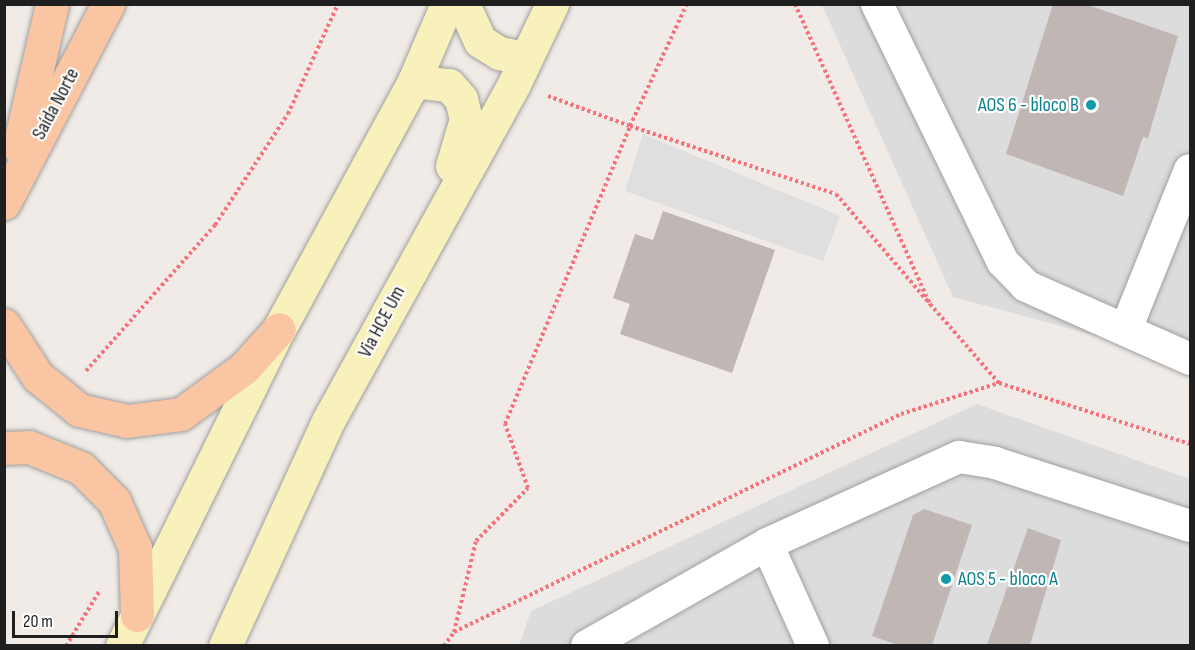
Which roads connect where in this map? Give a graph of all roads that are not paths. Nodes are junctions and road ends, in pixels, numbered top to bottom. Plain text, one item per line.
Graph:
1 (52, 4) edge
2 (108, 4) edge
3 (447, 4) edge
4 (463, 4) edge
5 (552, 4) edge
6 (877, 4) edge
7 (520, 71) junction
8 (414, 81) junction
9 (1191, 170) edge
10 (4, 202) edge
11 (397, 295) junction
12 (4, 325) edge
13 (279, 329) junction
14 (1126, 329) junction
15 (1188, 349) edge
16 (4, 448) edge
17 (1191, 526) edge
18 (767, 544) junction
19 (136, 615) junction
20 (122, 645) edge
21 (225, 645) edge
22 (587, 645) edge
23 (813, 645) edge

1 - 10 main road
2 - 10 main road, Saída Norte
3 - 8 main road
4 - 7 main road
5 - 7 main road, Via HCE Um
6 - 14 street
7 - 11 main road, Via HCE Um
8 - 11 main road
8 - 13 main road
9 - 14 street
11 - 21 main road, Via HCE Um
12 - 13 main road
13 - 19 main road
14 - 15 street
16 - 19 main road
17 - 18 street
18 - 22 street
18 - 23 street
19 - 20 main road

